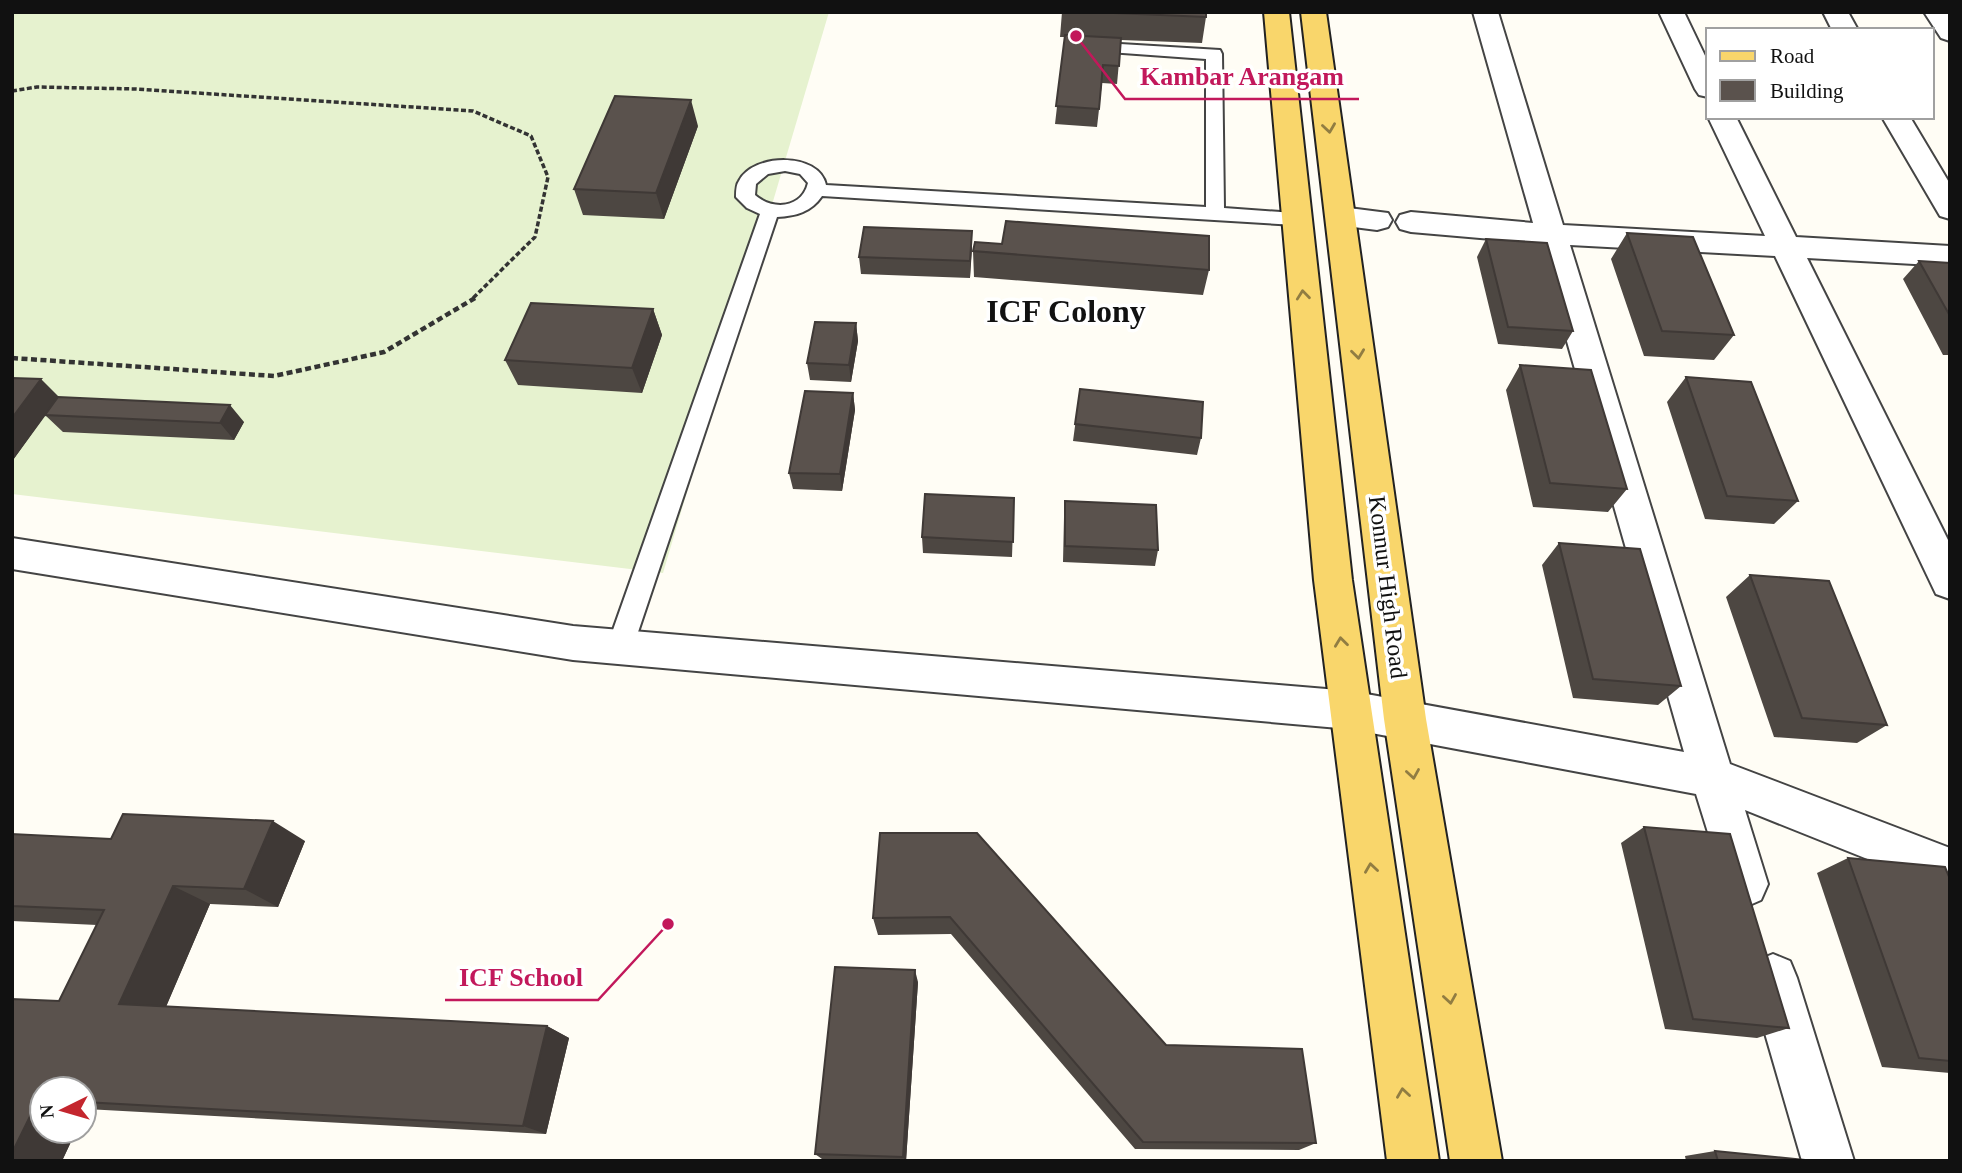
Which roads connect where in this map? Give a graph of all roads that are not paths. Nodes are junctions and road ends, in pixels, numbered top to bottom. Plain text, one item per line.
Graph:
1 (1276, 12) edge
2 (1313, 12) edge
3 (1485, 12) edge
4 (1671, 12) edge
5 (1835, 12) edge
6 (1937, 12) edge
7 (1844, 28) edge
8 (1950, 33) edge
9 (1071, 46) edge
10 (1706, 85) edge
11 (1723, 119) edge
12 (1897, 119) edge
13 (817, 190) junction
14 (1950, 209) edge
15 (770, 211) junction
16 (1215, 214) junction
17 (1295, 219) junction
18 (1410, 222) dead end
19 (1551, 234) junction
20 (1786, 247) junction
21 (1950, 256) edge
22 (12, 553) edge
23 (1950, 583) edge
24 (620, 647) junction
25 (1350, 710) junction
26 (1405, 719) junction
27 (1713, 777) junction
28 (1950, 870) edge
29 (1413, 1161) edge
30 (1476, 1161) edge
31 (1828, 1161) edge

1 - 17 main road
2 -> 26 main road, Konnur High Road
3 - 19 street
4 - 10 street
5 - 7 street
6 - 8 street
9 - 16 lane
11 - 20 street
12 - 14 street
13 - 15 lane
13 - 15 lane
13 - 16 lane
15 - 24 lane
16 - 17 lane
25 -> 17 main road
18 - 19 street
19 - 20 street
19 - 27 street
20 - 21 street
20 - 23 street
22 - 24 street
24 - 25 street
25 - 26 street
29 -> 25 main road
26 - 27 street
26 -> 30 main road, Konnur High Road
27 - 28 street
27 - 31 street

